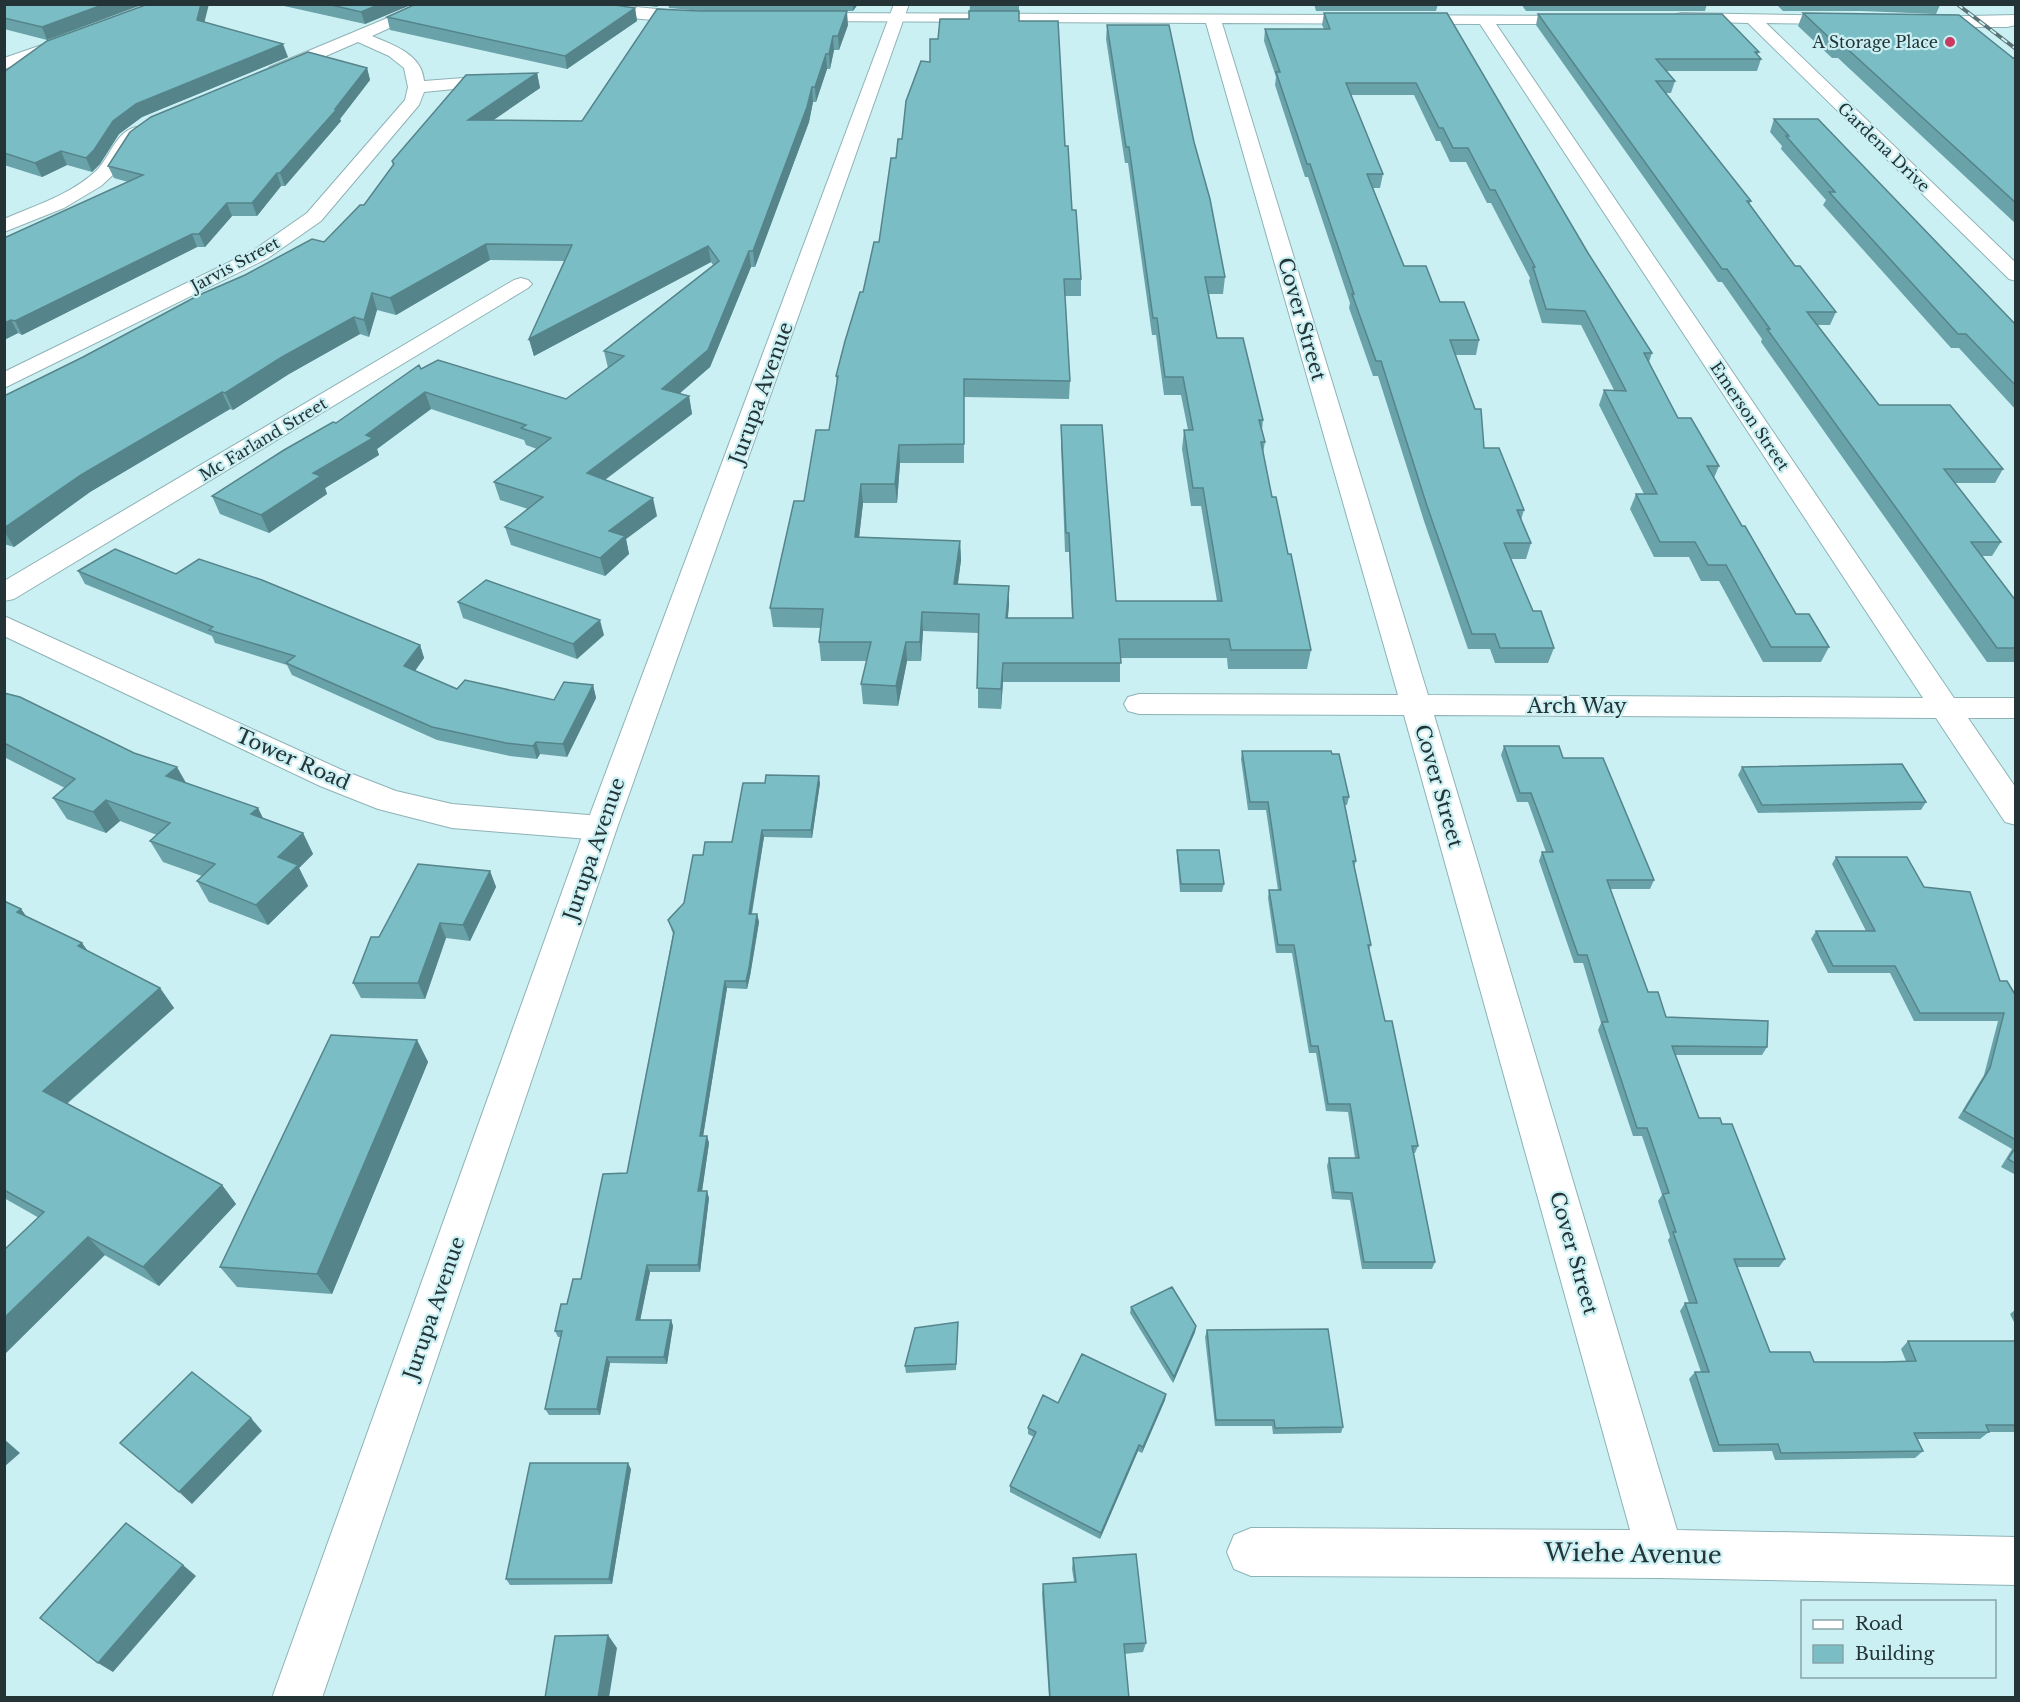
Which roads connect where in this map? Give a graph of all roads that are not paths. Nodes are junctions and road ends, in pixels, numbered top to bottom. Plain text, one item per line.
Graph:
1 (435, 4) edge
2 (570, 4) edge
3 (1824, 4) edge
4 (2005, 4) edge
5 (899, 11) edge
6 (1273, 12) edge
7 (2016, 12) edge
8 (713, 18) edge
9 (788, 18) edge
10 (1601, 18) edge
11 (1671, 18) edge
12 (1752, 18) junction
13 (1861, 18) edge
14 (1907, 18) edge
15 (1213, 19) junction
16 (1485, 19) junction
17 (1840, 19) junction
18 (2016, 19) edge
19 (82, 36) edge
20 (359, 37) junction
21 (16, 45) dead end
22 (39, 51) junction
23 (4, 64) edge
24 (260, 78) edge
25 (477, 82) edge
26 (417, 87) junction
27 (149, 123) edge
28 (4, 226) edge
29 (2016, 275) edge
30 (521, 285) dead end
31 (4, 381) edge
32 (4, 593) edge
33 (4, 625) edge
34 (1139, 704) dead end
35 (1416, 705) junction
36 (2016, 708) edge
37 (1946, 709) junction
38 (2016, 814) edge
39 (601, 828) junction
40 (1251, 1552) dead end
41 (1660, 1554) junction
42 (2016, 1561) edge
43 (297, 1698) edge

1 - 20 street
2 - 8 street
3 - 17 street
4 - 7 street
5 - 9 street
5 - 15 street
5 - 39 street, Jurupa Avenue
6 - 15 street
6 - 16 street
10 - 16 street
11 - 12 street
12 - 17 street
12 - 29 street, Gardena Drive
13 - 17 street
14 - 18 street
15 - 35 street, Cover Street
16 - 37 street, Emerson Street
19 - 22 street
20 - 24 street
20 - 26 street
21 - 22 street
22 - 23 street
25 - 26 street
26 - 31 street, Jarvis Street
27 - 28 street
30 - 32 street, Mc Farland Street
33 - 39 street, Tower Road
34 - 35 street, Arch Way
35 - 37 street, Arch Way
35 - 41 street, Cover Street
36 - 37 street, Arch Way
37 - 38 street, Emerson Street
39 - 43 street, Jurupa Avenue
40 - 41 street, Wiehe Avenue
41 - 42 street, Wiehe Avenue

